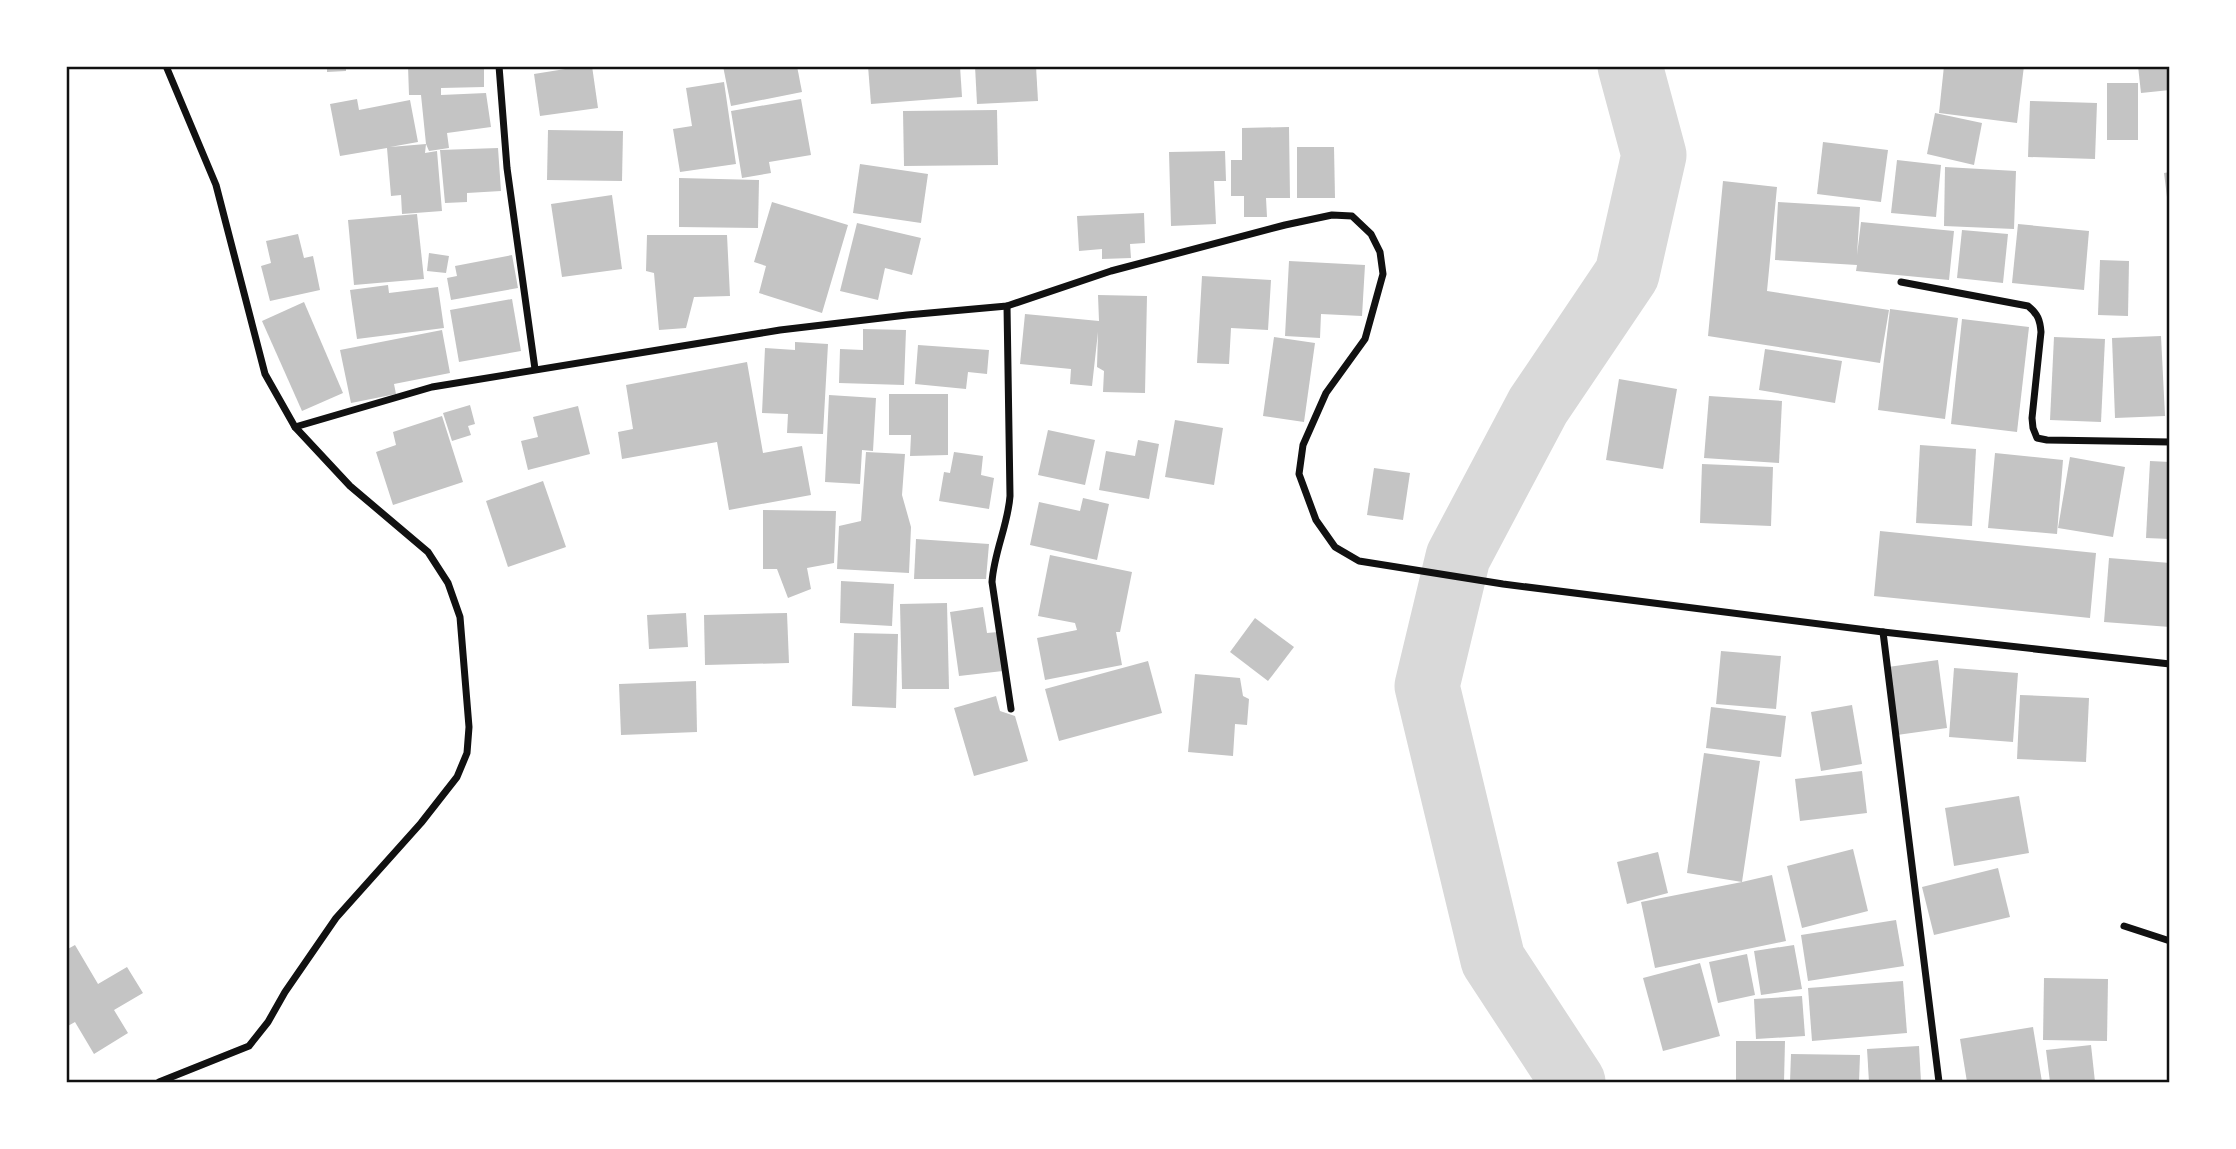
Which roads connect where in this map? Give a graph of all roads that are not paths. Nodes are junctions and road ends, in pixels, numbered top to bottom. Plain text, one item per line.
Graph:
1 (166, 66) edge
2 (499, 66) edge
3 (1901, 282) dead end
4 (1007, 306) junction
5 (535, 369) junction
6 (295, 427) junction
7 (2169, 442) edge
8 (1883, 632) junction
9 (2169, 664) edge
10 (1011, 709) dead end
11 (2124, 926) dead end
12 (2169, 941) edge
13 (159, 1083) edge
14 (1939, 1083) edge

1 - 6 street
2 - 5 street
3 - 7 street
4 - 5 street
4 - 8 street
4 - 10 street
5 - 6 street
6 - 13 street
8 - 9 street
8 - 14 street
11 - 12 street

